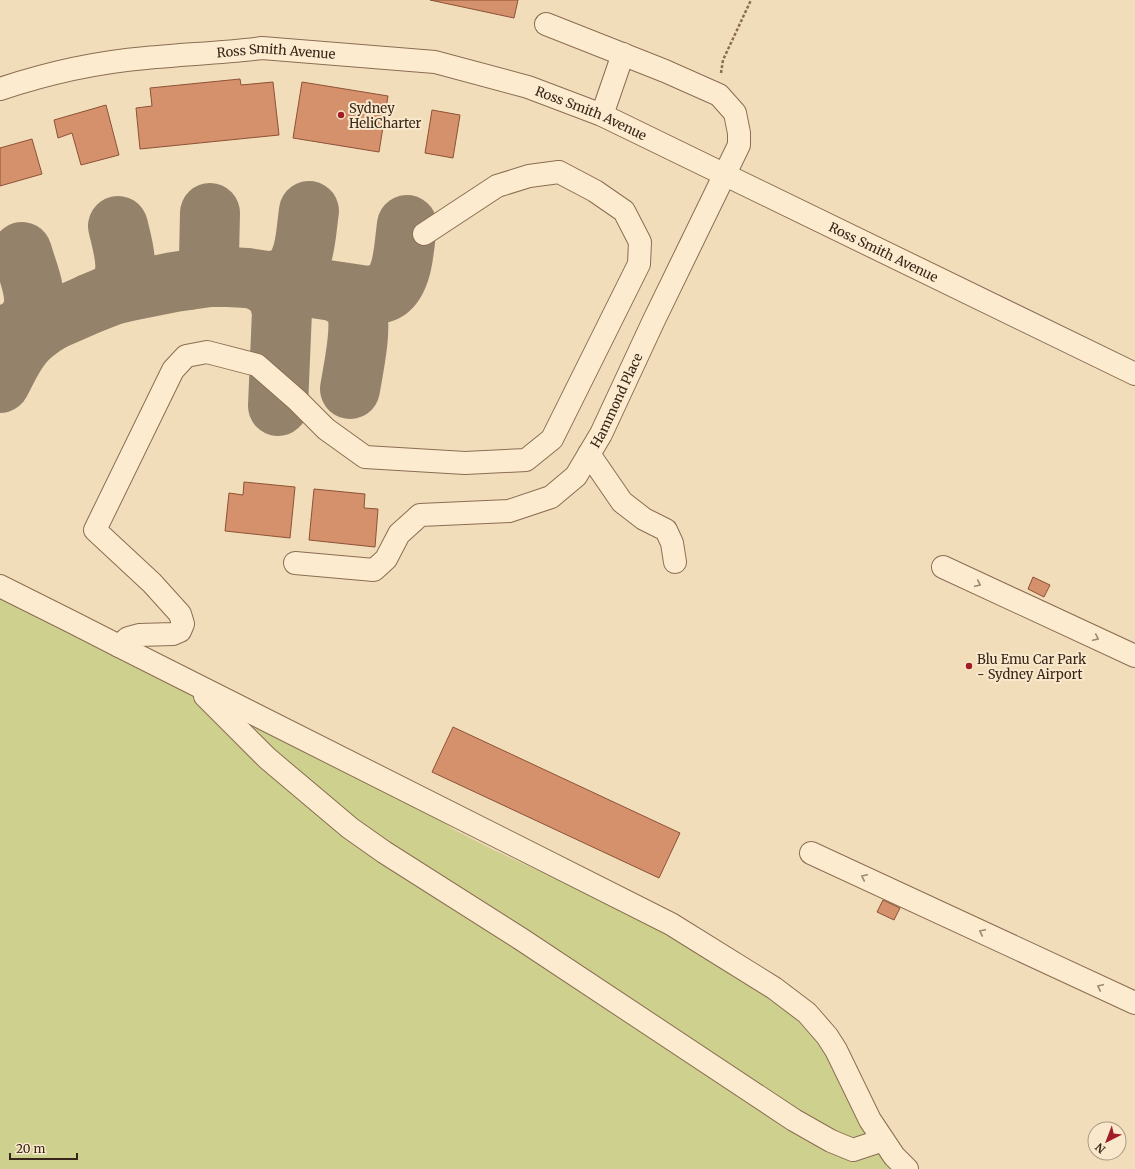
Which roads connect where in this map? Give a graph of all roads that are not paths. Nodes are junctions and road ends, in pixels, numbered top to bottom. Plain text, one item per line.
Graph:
1 (546, 24) dead end
2 (623, 54) junction
3 (0, 89) edge
4 (602, 115) junction
5 (725, 174) junction
6 (424, 234) dead end
7 (1135, 374) edge
8 (589, 454) junction
9 (675, 562) dead end
10 (295, 563) dead end
11 (943, 567) dead end
12 (0, 586) edge
13 (119, 646) junction
14 (1135, 656) edge
15 (193, 684) junction
16 (811, 852) dead end
17 (1135, 1003) edge
18 (883, 1140) junction
19 (907, 1169) edge

1 - 2 street
2 - 4 street
2 - 5 street, Hammond Place
3 - 4 street, Ross Smith Avenue
4 - 5 street, Ross Smith Avenue
5 - 7 street, Ross Smith Avenue
5 - 8 street, Hammond Place
6 - 13 street
8 - 9 street
8 - 10 street, Hammond Place
11 -> 14 street
12 - 13 street
13 - 15 street
15 - 18 street
15 - 18 street
17 -> 16 street
18 - 19 street

